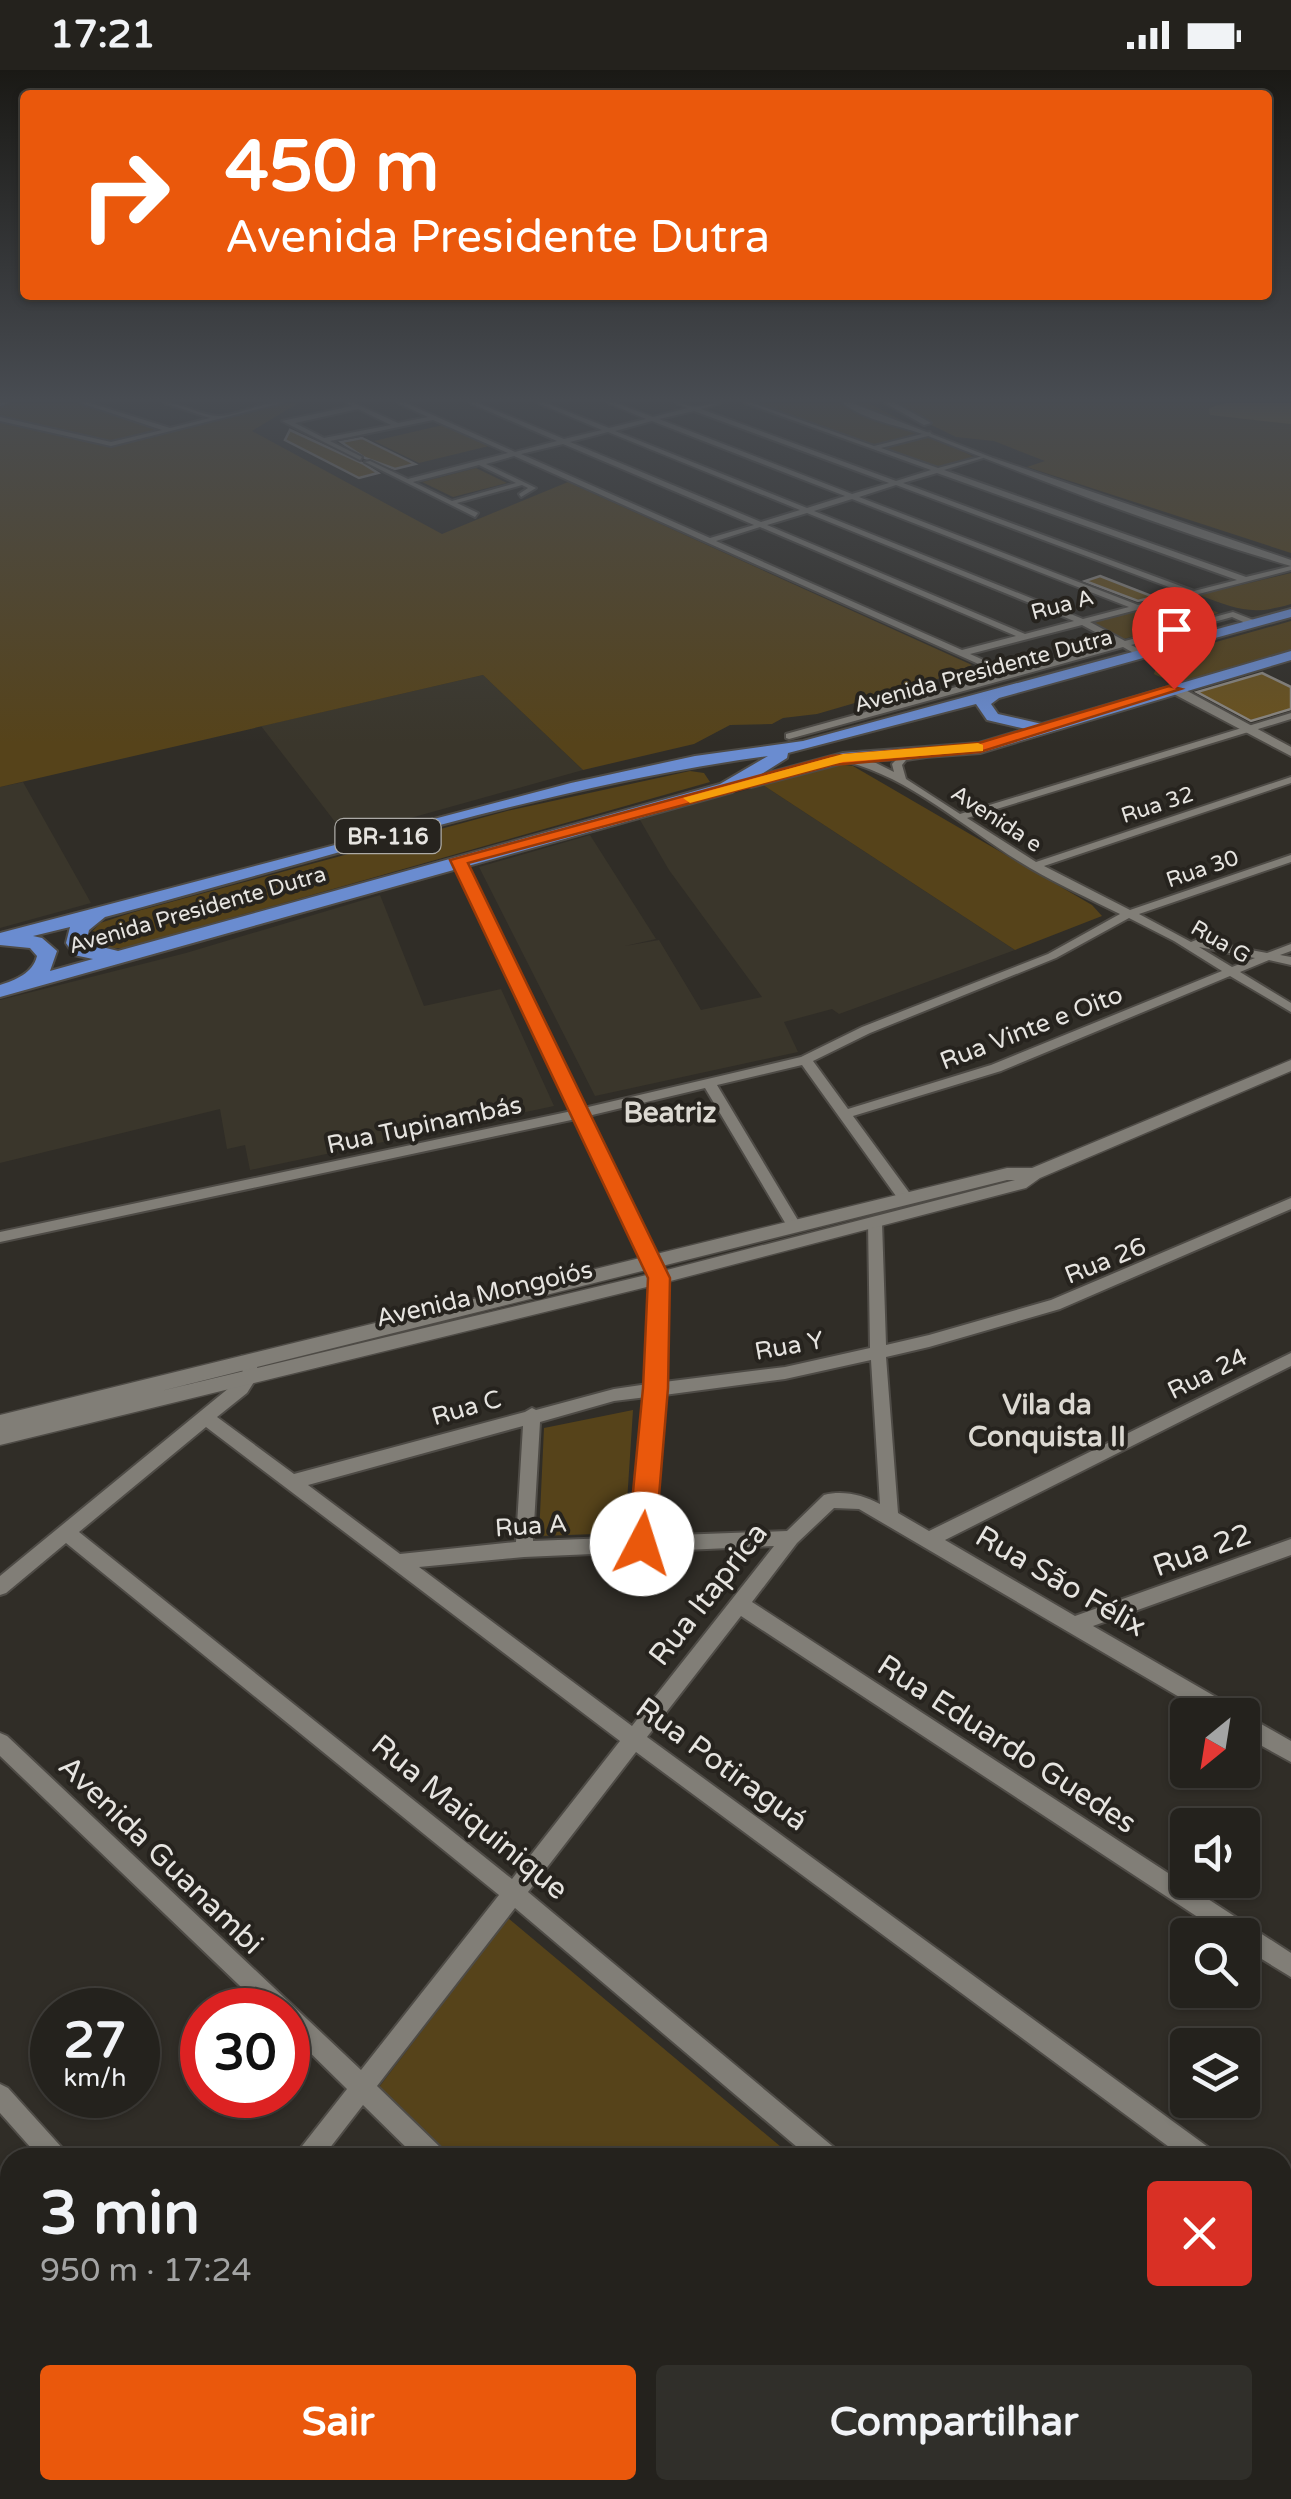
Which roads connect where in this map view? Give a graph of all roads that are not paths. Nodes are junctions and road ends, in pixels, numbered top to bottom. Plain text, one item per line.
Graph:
1 (658, 516) edge
2 (740, 516) edge
3 (790, 516) edge
4 (821, 516) edge
5 (905, 516) edge
6 (985, 516) edge
7 (1068, 516) edge
8 (1155, 516) edge
9 (1161, 516) edge
10 (760, 525) junction
11 (711, 540) junction
12 (1291, 563) edge
13 (1246, 580) junction
14 (1192, 593) junction
15 (1136, 608) junction
16 (1291, 612) edge
17 (1082, 622) junction
18 (1253, 623) junction
19 (1025, 637) junction
20 (1122, 643) junction
21 (962, 653) junction
22 (1140, 653) junction
23 (1291, 655) edge
24 (986, 664) junction
25 (1022, 670) junction
26 (994, 686) junction
27 (1174, 689) junction
28 (1291, 716) edge
29 (1046, 728) junction
30 (1249, 729) junction
31 (796, 740) junction
32 (1291, 752) edge
33 (937, 753) junction
34 (843, 758) junction
35 (673, 765) junction
36 (900, 780) junction
37 (1291, 780) edge
38 (726, 788) junction
39 (705, 794) junction
40 (960, 818) junction
41 (1291, 858) edge
42 (458, 860) junction
43 (1035, 866) junction
44 (105, 911) junction
45 (1126, 916) junction
46 (1178, 939) junction
47 (0, 940) edge
48 (1291, 948) edge
49 (130, 955) junction
50 (1268, 956) junction
51 (1291, 961) edge
52 (1231, 970) junction
53 (2, 991) edge
54 (1291, 1008) edge
55 (805, 1060) junction
56 (1291, 1066) edge
57 (709, 1083) junction
58 (579, 1114) junction
59 (843, 1114) junction
60 (1034, 1174) junction
61 (906, 1199) junction
62 (1291, 1203) edge
63 (876, 1222) junction
64 (795, 1227) junction
65 (0, 1237) edge
66 (656, 1270) junction
67 (930, 1342) joint
68 (878, 1353) junction
69 (1291, 1359) edge
70 (249, 1367) junction
71 (656, 1388) junction
72 (532, 1415) junction
73 (206, 1418) junction
74 (0, 1423) edge
75 (0, 1437) edge
76 (292, 1482) junction
77 (861, 1502) joint
78 (890, 1517) junction
79 (66, 1532) junction
80 (791, 1538) junction
81 (930, 1539) junction
82 (642, 1544) junction
83 (1291, 1547) edge
84 (524, 1549) junction
85 (395, 1562) junction
86 (0, 1587) edge
87 (740, 1605) junction
88 (1076, 1624) junction
89 (1200, 1698) edge
90 (1260, 1734) edge
91 (636, 1741) junction
92 (0, 1742) edge
93 (1291, 1752) edge
94 (514, 1894) junction
95 (1291, 1966) edge
96 (258, 1988) edge
97 (310, 2037) edge
98 (362, 2087) junction
99 (0, 2096) edge
100 (47, 2148) edge
101 (315, 2148) edge
102 (426, 2148) edge
103 (817, 2148) edge
104 (1190, 2148) edge

1 - 11 street
2 - 10 street
3 - 10 street
4 - 17 street
5 - 15 street
6 - 14 street
7 - 13 street
8 - 12 main road
9 - 12 main road
10 - 11 street
10 - 19 street
11 - 21 street
12 - 13 street, Rua A
13 - 14 street, Rua A
14 - 15 street, Rua A
15 - 17 street, Rua A
16 - 18 highway, Avenida Presidente Dutra / BR-116
17 - 19 street, Rua A
17 - 20 street
18 - 20 street
18 - 22 highway, Avenida Presidente Dutra / BR-116
19 - 21 street, Rua A
20 - 22 street
20 - 25 street
21 - 24 street
22 - 26 highway, Avenida Presidente Dutra / BR-116
23 - 27 highway
24 - 25 street
24 - 26 street
25 - 26 street
26 - 29 highway
26 - 31 highway, Avenida Presidente Dutra / BR-116
27 - 29 highway
27 - 30 main road
28 - 30 street
29 - 33 highway
30 - 32 main road
30 - 40 street
31 - 35 highway, Avenida Presidente Dutra / BR-116
31 - 38 highway, Avenida Presidente Dutra / BR-116
33 - 34 highway
33 - 36 street, Avenida e
34 - 36 street
34 - 38 highway
35 - 39 highway
35 - 44 highway, Avenida Presidente Dutra / BR-116
36 - 40 street, Avenida e
37 - 43 street, Rua 32
38 - 39 highway, Avenida Presidente Dutra / BR-116
39 - 42 highway, Avenida Presidente Dutra / BR-116
40 - 43 street, Avenida e
41 - 45 street, Rua 30
42 - 49 highway, Avenida Presidente Dutra / BR-116
42 - 58 street
43 - 45 street, Avenida e
44 - 47 highway, Avenida Presidente Dutra / BR-116
44 - 49 highway
45 - 46 street, Rua G
45 - 55 street, Rua Tupinambás
46 - 50 street
46 - 52 street, Rua G
47 - 53 highway
48 - 50 street, Rua Vinte e Oito
49 - 53 highway, Avenida Presidente Dutra / BR-116
50 - 51 street
50 - 52 street, Rua Vinte e Oito
52 - 54 street, Rua G
52 - 59 street, Rua Vinte e Oito
55 - 57 street, Rua Tupinambás
55 - 59 street
56 - 60 street, Avenida Mongoiós
57 - 58 street, Rua Tupinambás
57 - 64 street
58 - 65 street, Rua Tupinambás
58 - 66 street
59 - 61 street
60 - 61 street, Avenida Mongoiós
60 - 63 street, Avenida Mongoiós
61 - 64 street, Avenida Mongoiós
62 - 67 street, Rua 26
63 - 66 street, Avenida Mongoiós
63 - 68 street
64 - 66 street, Avenida Mongoiós
66 - 70 street, Avenida Mongoiós
66 - 71 street
67 - 68 street, Rua Y
68 - 71 street, Rua Y
68 - 78 street
69 - 81 street, Rua 24
70 - 73 street
70 - 74 street, Avenida Mongoiós
70 - 75 street, Avenida Mongoiós
71 - 72 street, Rua C
71 - 82 street
72 - 76 street, Rua C
72 - 84 street
73 - 76 street, Rua Potiraguá
73 - 79 street
76 - 85 street, Rua Potiraguá
77 - 78 street, Rua São Félix
77 - 80 street, Rua Itaprica
78 - 81 street, Rua São Félix
79 - 86 street
79 - 94 street, Rua Maiquinique
80 - 82 street, Rua A
80 - 87 street, Rua Itaprica
81 - 88 street, Rua São Félix
82 - 84 street, Rua A
83 - 88 street, Rua 22
84 - 85 street, Rua A
85 - 91 street, Rua Potiraguá
87 - 91 street, Rua Itaprica
87 - 95 street, Rua Eduardo Guedes
88 - 89 street, Rua São Félix
90 - 93 street
91 - 94 street, Rua Itaprica
91 - 104 street, Rua Potiraguá
92 - 96 street, Avenida Guanambi
94 - 98 street, Rua Itaprica
94 - 103 street, Rua Maiquinique
97 - 98 street
98 - 101 street
98 - 102 street
99 - 100 street

